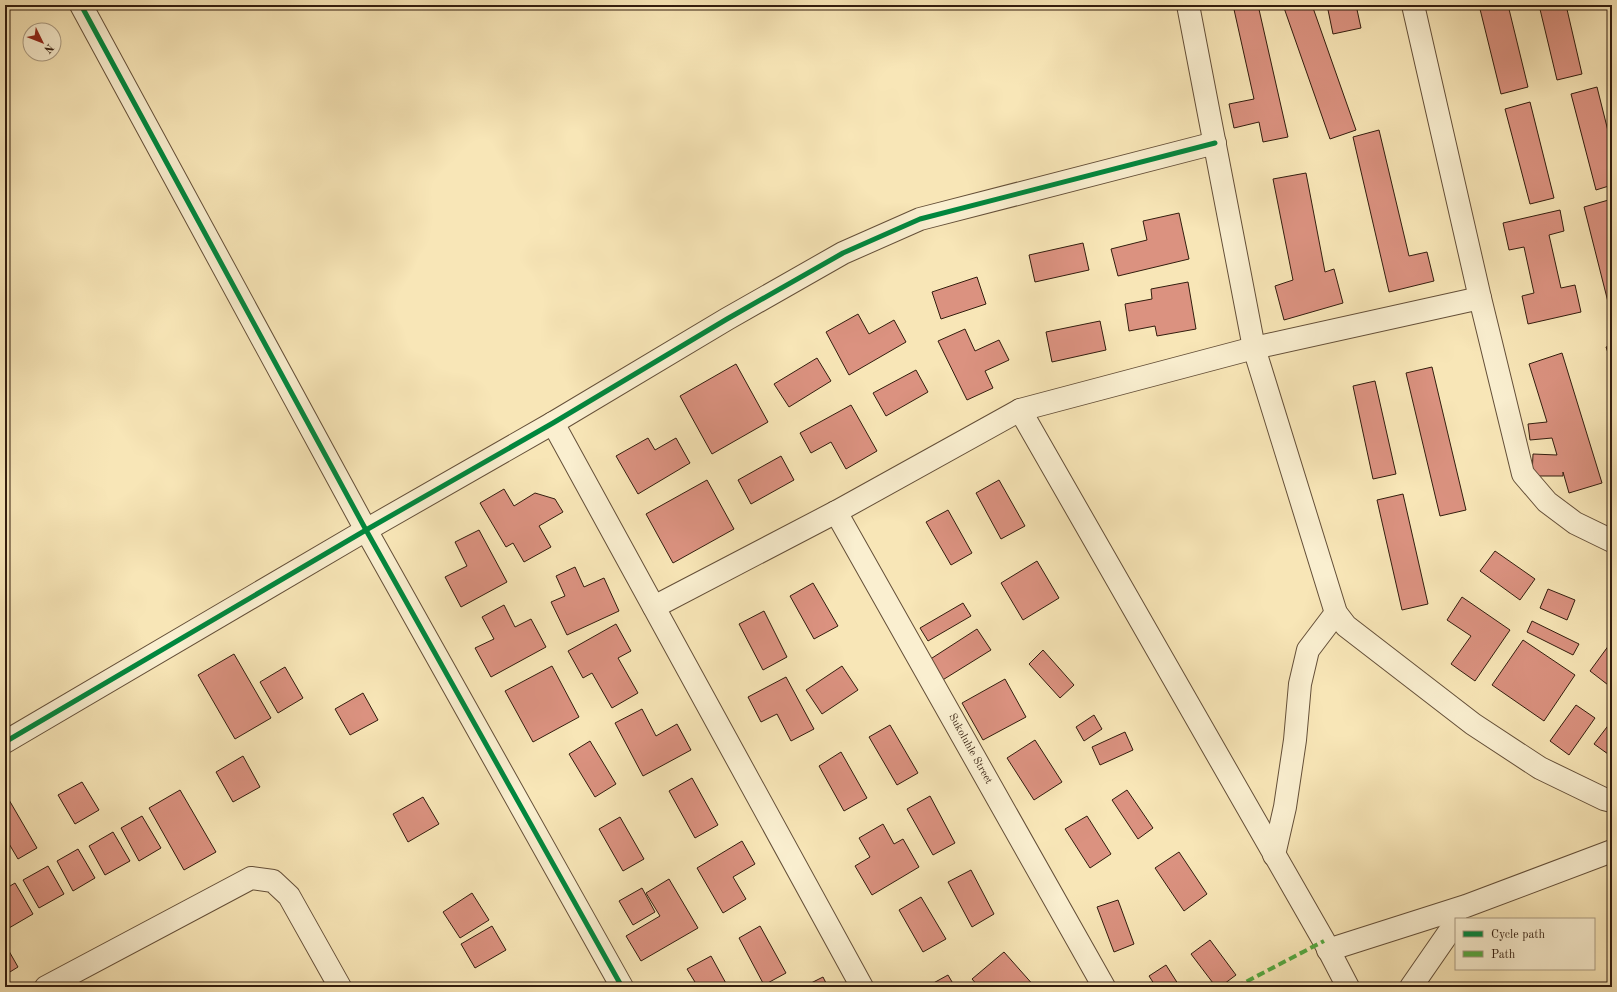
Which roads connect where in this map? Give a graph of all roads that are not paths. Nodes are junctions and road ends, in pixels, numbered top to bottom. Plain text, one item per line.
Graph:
1 (81, 5) edge
2 (1188, 5) edge
3 (1413, 5) edge
4 (1215, 142) junction
5 (1480, 298) junction
6 (1254, 348) junction
7 (1020, 410) junction
8 (553, 424) junction
9 (836, 512) junction
10 (366, 530) junction
11 (1612, 541) edge
12 (654, 607) junction
13 (1336, 613) junction
14 (5, 742) edge
15 (1612, 801) edge
16 (1612, 851) edge
17 (1274, 855) junction
18 (1460, 916) edge
19 (1455, 923) edge
20 (1328, 950) junction
21 (46, 987) edge
22 (340, 987) edge
23 (622, 987) edge
24 (862, 987) edge
25 (1104, 987) edge
26 (1348, 987) edge
27 (1411, 987) edge

1 - 10 street
2 - 4 street
3 - 5 street
4 - 6 street
4 - 8 street
5 - 6 street
5 - 11 street
6 - 7 street
6 - 13 street
7 - 9 street
7 - 17 street
8 - 10 street
8 - 12 street
9 - 12 street
9 - 25 street, Sukoluhle Street
10 - 14 street
10 - 23 street
12 - 24 street
13 - 15 street
13 - 17 street
16 - 18 street
17 - 20 street
18 - 20 street
19 - 27 street
20 - 26 street
21 - 22 street

